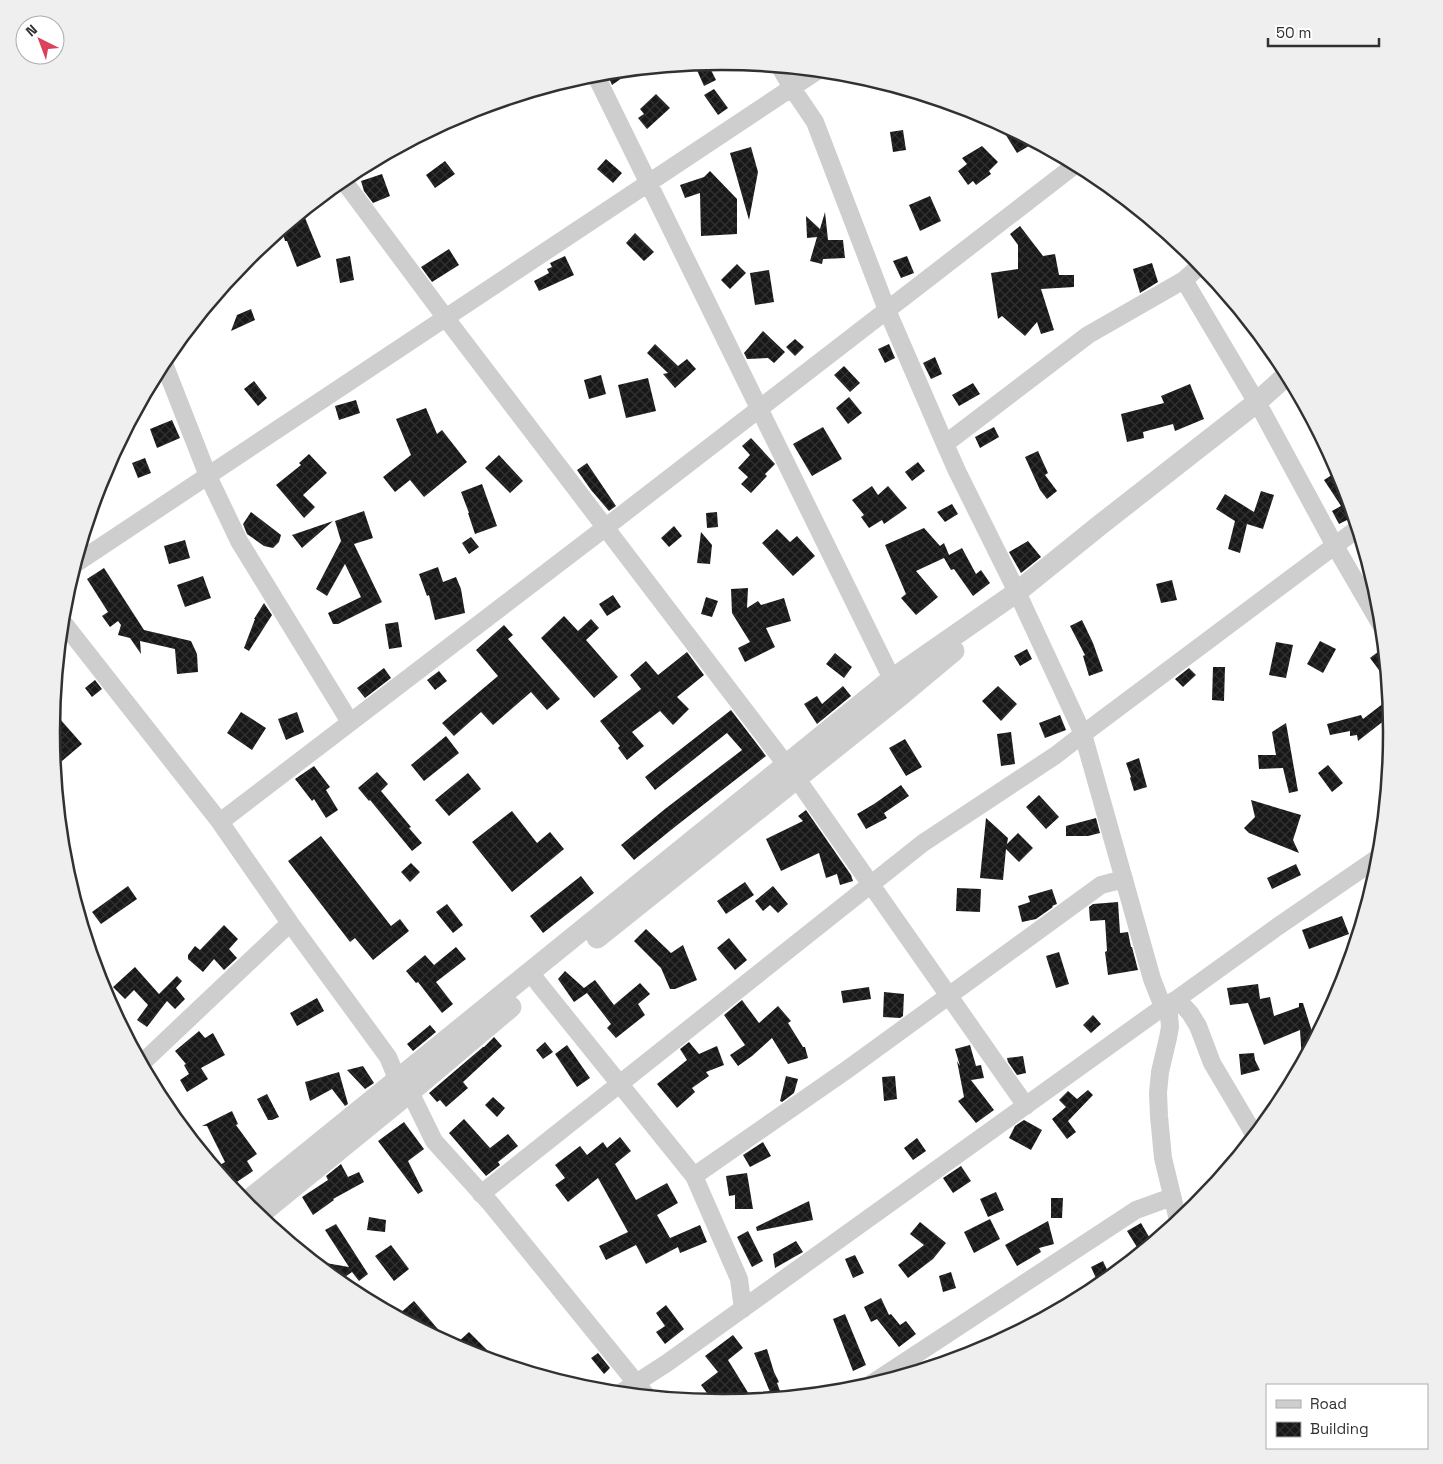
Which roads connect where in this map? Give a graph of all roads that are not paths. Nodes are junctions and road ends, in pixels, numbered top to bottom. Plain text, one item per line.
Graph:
1 (783, 74) edge
2 (809, 76) edge
3 (599, 82) edge
4 (792, 88) junction
5 (1068, 169) edge
6 (648, 183) junction
7 (347, 187) edge
8 (1195, 270) edge
9 (1184, 280) junction
10 (887, 310) junction
11 (445, 318) junction
12 (167, 370) edge
13 (1282, 381) edge
14 (1288, 391) edge
15 (759, 408) junction
16 (1260, 408) junction
17 (945, 444) junction
18 (208, 476) junction
19 (606, 527) junction
20 (1352, 533) edge
21 (1335, 546) junction
22 (84, 558) edge
23 (1018, 595) junction
24 (1371, 607) edge
25 (69, 630) edge
26 (892, 679) junction
27 (350, 722) junction
28 (1082, 734) junction
29 (791, 772) junction
30 (220, 822) junction
31 (1369, 864) edge
32 (1124, 879) junction
33 (872, 884) junction
34 (290, 923) junction
35 (535, 979) junction
36 (949, 996) junction
37 (1170, 1003) junction
38 (147, 1059) edge
39 (620, 1084) junction
40 (404, 1087) junction
41 (1026, 1106) junction
42 (1253, 1125) edge
43 (694, 1176) junction
44 (482, 1194) junction
45 (1172, 1197) junction
46 (252, 1198) edge
47 (265, 1210) edge
48 (1176, 1212) edge
49 (743, 1309) junction
50 (891, 1371) edge
51 (641, 1389) edge

1 - 4 street
2 - 4 street
3 - 6 street
4 - 6 street
4 - 10 street
5 - 10 street
6 - 11 street
6 - 15 street
7 - 11 street
8 - 9 street
9 - 16 street
9 - 17 street
10 - 15 street
10 - 17 street
11 - 18 street
11 - 19 street
12 - 18 street
13 - 16 street
14 - 16 street
15 - 19 street
15 - 26 street
16 - 21 street
16 - 23 street
17 - 23 street
18 - 22 street
18 - 27 street
19 - 27 street
19 - 29 street
20 - 21 street
21 - 24 street
21 - 28 street
23 - 26 street
23 - 28 street
23 - 29 street
25 - 30 street
26 - 29 street
27 - 30 street
28 - 32 street
28 - 33 street
29 - 33 street
29 - 35 street
30 - 34 street
31 - 37 street
32 - 36 street
32 - 37 street
33 - 36 street
33 - 39 street
34 - 38 street
34 - 40 street
35 - 39 street
35 - 40 street
36 - 41 street
36 - 43 street
37 - 41 street
37 - 42 street
37 - 45 street
39 - 43 street
39 - 44 street
40 - 44 street
40 - 46 street
40 - 47 street
41 - 49 street
43 - 49 street
44 - 51 street
45 - 48 street
45 - 50 street
49 - 51 street

